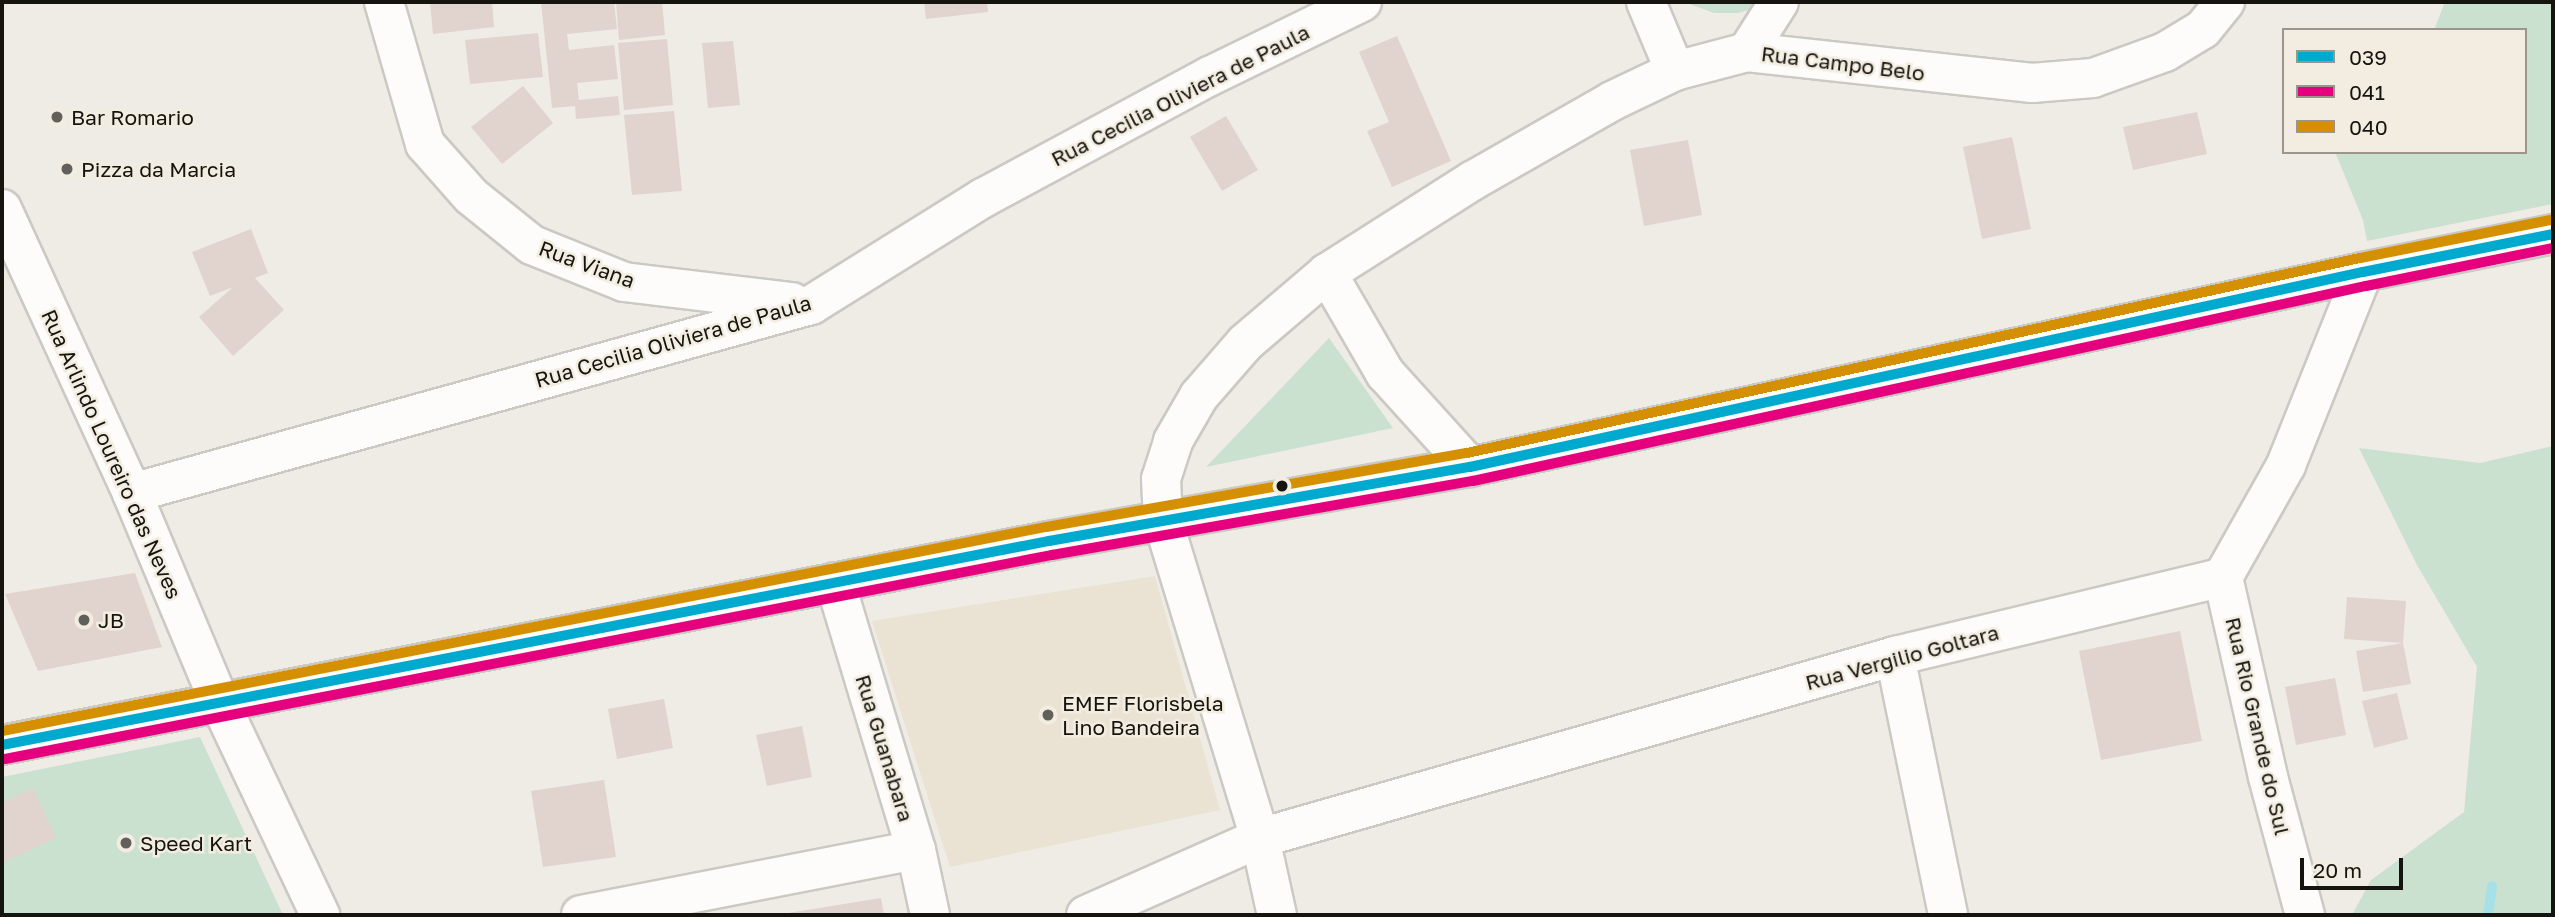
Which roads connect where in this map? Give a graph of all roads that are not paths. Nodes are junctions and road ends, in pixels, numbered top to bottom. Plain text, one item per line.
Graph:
1 (384, 2) edge
2 (1362, 2) edge
3 (1646, 2) edge
4 (1779, 2) edge
5 (2225, 2) edge
6 (1747, 52) junction
7 (1675, 71) junction
8 (2, 209) edge
9 (2553, 234) edge
10 (2363, 272) junction
11 (1326, 273) junction
12 (811, 304) junction
13 (1470, 467) junction
14 (132, 493) junction
15 (1163, 521) junction
16 (2223, 577) junction
17 (835, 582) junction
18 (1895, 656) junction
19 (219, 701) junction
20 (2, 745) edge
21 (1260, 838) junction
22 (916, 850) junction
23 (320, 915) edge
24 (581, 915) edge
25 (930, 915) edge
26 (1086, 915) edge
27 (1277, 915) edge
28 (1948, 915) edge
29 (2305, 915) edge

1 - 12 street, Rua Viana
2 - 12 street, Rua Cecilia Oliviera de Paula
3 - 7 street
4 - 6 street
5 - 6 street, Rua Campo Belo
6 - 7 street, Rua Campo Belo
7 - 11 street, Rua Campo Belo
8 - 14 street, Rua Arlindo Loureiro das Neves
9 - 10 street
10 - 13 street
10 - 16 street
11 - 13 street
11 - 15 street, Rua Campo Belo
12 - 14 street, Rua Cecilia Oliviera de Paula
13 - 15 street
14 - 19 street, Rua Arlindo Loureiro das Neves
15 - 17 street
15 - 21 street, Rua Campo Belo
16 - 18 street, Rua Vergilio Goltara
16 - 29 street, Rua Rio Grande do Sul
17 - 19 street
17 - 22 street, Rua Guanabara
18 - 21 street, Rua Vergilio Goltara
18 - 28 street
19 - 20 street
19 - 23 street, Rua Arlindo Loureiro das Neves
21 - 26 street, Rua Vergilio Goltara
21 - 27 street, Rua Campo Belo
22 - 24 street
22 - 25 street, Rua Guanabara

